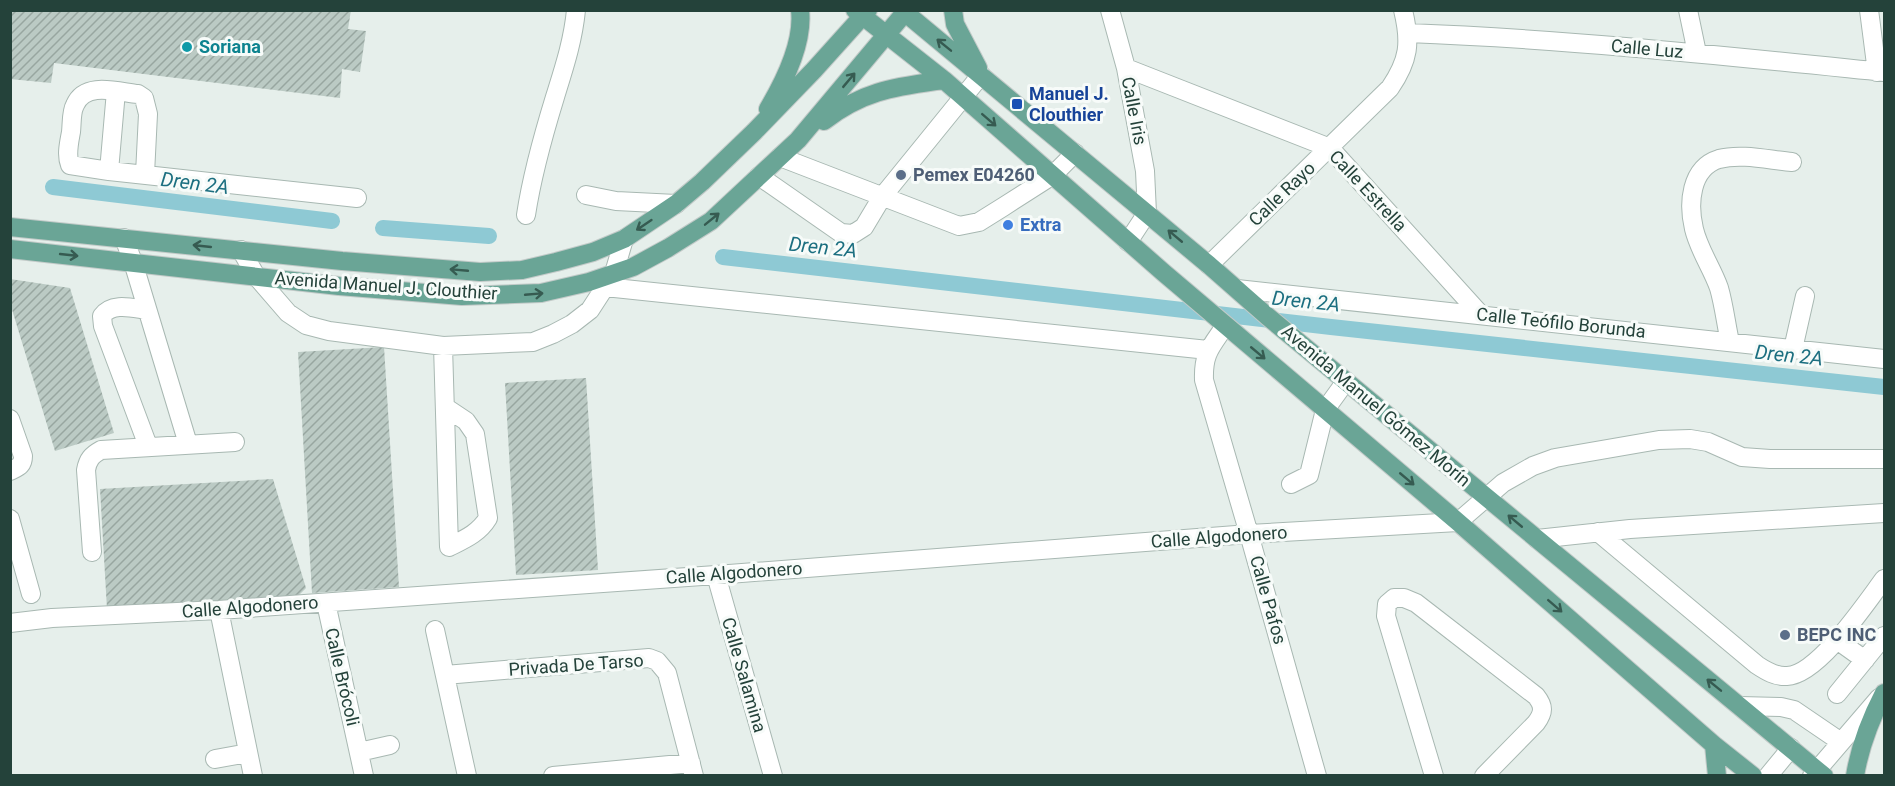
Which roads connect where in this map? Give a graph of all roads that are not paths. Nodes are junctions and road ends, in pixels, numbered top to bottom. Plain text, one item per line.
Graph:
1 (576, 10) edge
2 (800, 10) edge
3 (953, 10) edge
4 (1110, 10) edge
5 (1403, 10) edge
6 (1688, 10) edge
7 (1869, 10) edge
8 (904, 11) edge
9 (862, 12) edge
10 (1408, 33) junction
11 (886, 36) junction
12 (1697, 53) junction
13 (1126, 68) junction
14 (1880, 72) edge
15 (981, 75) junction
16 (944, 80) junction
17 (116, 91) junction
18 (964, 97) junction
19 (754, 132) junction
20 (798, 140) junction
21 (1330, 147) junction
22 (1075, 153) junction
23 (780, 158) junction
24 (1792, 162) dead end
25 (109, 171) junction
26 (145, 174) junction
27 (1053, 175) junction
28 (759, 176) junction
29 (586, 195) dead end
30 (882, 197) junction
31 (357, 198) dead end
32 (676, 204) junction
33 (1147, 213) junction
34 (526, 215) dead end
35 (10, 227) edge
36 (124, 238) junction
37 (624, 239) junction
38 (1128, 242) junction
39 (10, 249) edge
40 (241, 250) junction
41 (133, 262) junction
42 (1209, 265) junction
43 (256, 276) junction
44 (609, 280) junction
45 (1237, 289) junction
46 (1805, 296) dead end
47 (147, 309) junction
48 (1481, 315) junction
49 (1219, 320) junction
50 (1730, 342) junction
51 (443, 346) junction
52 (1792, 349) junction
53 (1208, 350) junction
54 (1884, 359) edge
55 (1346, 381) junction
56 (445, 407) junction
57 (1325, 410) junction
58 (10, 419) edge
59 (235, 442) dead end
60 (188, 444) junction
61 (147, 446) junction
62 (1884, 459) edge
63 (10, 471) edge
64 (1291, 484) dead end
65 (1487, 498) junction
66 (1884, 513) edge
67 (10, 519) edge
68 (1458, 522) junction
69 (1598, 532) junction
70 (1249, 534) junction
71 (1537, 539) junction
72 (92, 552) dead end
73 (716, 575) junction
74 (1884, 579) edge
75 (31, 594) dead end
76 (326, 603) junction
77 (219, 610) junction
78 (10, 623) edge
79 (435, 630) dead end
80 (1884, 636) edge
81 (1838, 640) junction
82 (1865, 660) junction
83 (445, 675) junction
84 (1884, 693) edge
85 (1837, 694) dead end
86 (1740, 706) junction
87 (1841, 742) junction
88 (390, 745) dead end
89 (1714, 745) junction
90 (1791, 748) junction
91 (359, 752) junction
92 (248, 753) junction
93 (215, 759) dead end
94 (693, 769) edge
95 (1817, 774) edge
96 (253, 776) edge
97 (364, 776) edge
98 (467, 776) edge
99 (553, 776) edge
100 (773, 776) edge
101 (1317, 776) edge
102 (1434, 776) edge
103 (1484, 776) edge
104 (1717, 776) edge
105 (1753, 776) edge
106 (1768, 776) edge
107 (1855, 776) edge

1 - 34 street
2 - 19 main road
3 - 15 main road
4 - 13 street, Calle Iris
5 - 10 street
6 - 12 street
7 - 14 street
8 - 11 main road, Avenida Manuel J. Clouthier
15 -> 8 main road, Avenida Manuel Gómez Morín
9 - 11 main road, Avenida Manuel Gómez Morín
9 - 19 main road, Avenida Manuel J. Clouthier
10 - 12 street, Calle Luz
10 - 21 street, Calle Rayo
11 - 16 main road, Avenida Manuel Gómez Morín
20 -> 11 main road, Avenida Manuel J. Clouthier
12 - 14 street, Calle Luz
13 - 21 street, Calle Estrella
13 - 33 street, Calle Iris
15 - 18 street
15 - 22 main road, Avenida Manuel Gómez Morín
16 - 18 main road, Avenida Manuel Gómez Morín
16 - 20 main road
17 - 25 street
17 - 25 street
17 - 26 street
18 -> 27 main road, Avenida Manuel Gómez Morín
18 - 30 street
19 - 32 main road, Avenida Manuel J. Clouthier
20 - 23 main road, Avenida Manuel J. Clouthier
21 - 42 street, Calle Rayo
21 - 48 street, Calle Estrella
22 - 27 street
22 - 33 main road, Avenida Manuel Gómez Morín
23 - 28 main road, Avenida Manuel J. Clouthier
23 - 30 street
24 - 50 street
25 - 26 street
26 - 31 street
27 - 30 street
27 - 38 main road, Avenida Manuel Gómez Morín
28 - 30 street
44 -> 28 main road, Avenida Manuel J. Clouthier
29 - 32 street
32 -> 37 main road, Avenida Manuel J. Clouthier
33 - 38 street
42 -> 33 main road, Avenida Manuel Gómez Morín
35 - 36 main road, Avenida Manuel J. Clouthier
40 -> 36 main road, Avenida Manuel J. Clouthier
36 - 41 street
37 -> 40 main road, Avenida Manuel J. Clouthier
37 - 44 street
38 - 49 main road, Avenida Manuel Gómez Morín
39 -> 41 main road, Avenida Manuel J. Clouthier
40 - 43 street
41 - 43 main road, Avenida Manuel J. Clouthier
41 - 47 street
42 - 45 main road, Avenida Manuel Gómez Morín
43 -> 44 main road, Avenida Manuel J. Clouthier
43 - 51 street
44 - 51 street
44 - 53 street
45 - 48 street, Calle Teófilo Borunda
45 - 55 main road, Avenida Manuel Gómez Morín
46 - 52 street
47 - 60 street
47 - 61 street
48 - 50 street, Calle Teófilo Borunda
49 - 53 street, Calle Pafos
49 -> 57 main road, Avenida Manuel Gómez Morín
50 - 52 street, Calle Teófilo Borunda
51 - 56 street
52 - 54 street, Calle Teófilo Borunda
53 - 70 street, Calle Pafos
55 - 57 street
55 - 65 main road, Avenida Manuel Gómez Morín
56 - 56 street
57 - 64 street
57 -> 68 main road, Avenida Manuel Gómez Morín
58 - 63 street
59 - 60 street
60 - 61 street
61 - 72 street
62 - 65 street
65 - 68 street
71 -> 65 main road, Avenida Manuel Gómez Morín
66 - 69 street
67 - 75 street
68 - 70 street, Calle Algodonero
68 -> 89 main road, Avenida Manuel Gómez Morín
69 - 71 street
69 - 81 street
70 - 73 street, Calle Algodonero
70 - 101 street, Calle Pafos
86 -> 71 main road, Avenida Manuel Gómez Morín
73 - 76 street, Calle Algodonero
73 - 100 street, Calle Salamina
74 - 81 street
76 - 77 street, Calle Algodonero
76 - 91 street, Calle Brócoli
77 - 78 street, Calle Algodonero
77 - 92 street
79 - 83 street
80 - 82 street
81 - 82 street
82 - 85 street
83 - 94 street, Privada De Tarso
83 - 98 street
84 - 87 street
84 - 107 main road
86 - 87 street
86 - 90 main road, Avenida Manuel Gómez Morín
87 - 95 street
88 - 91 street, Calle Brócoli
89 - 104 main road
89 - 105 main road, Avenida Manuel Gómez Morín
90 - 95 main road, Avenida Manuel Gómez Morín
90 - 106 street
91 - 97 street, Calle Brócoli
92 - 93 street
92 - 96 street
94 - 99 street
102 - 103 street

